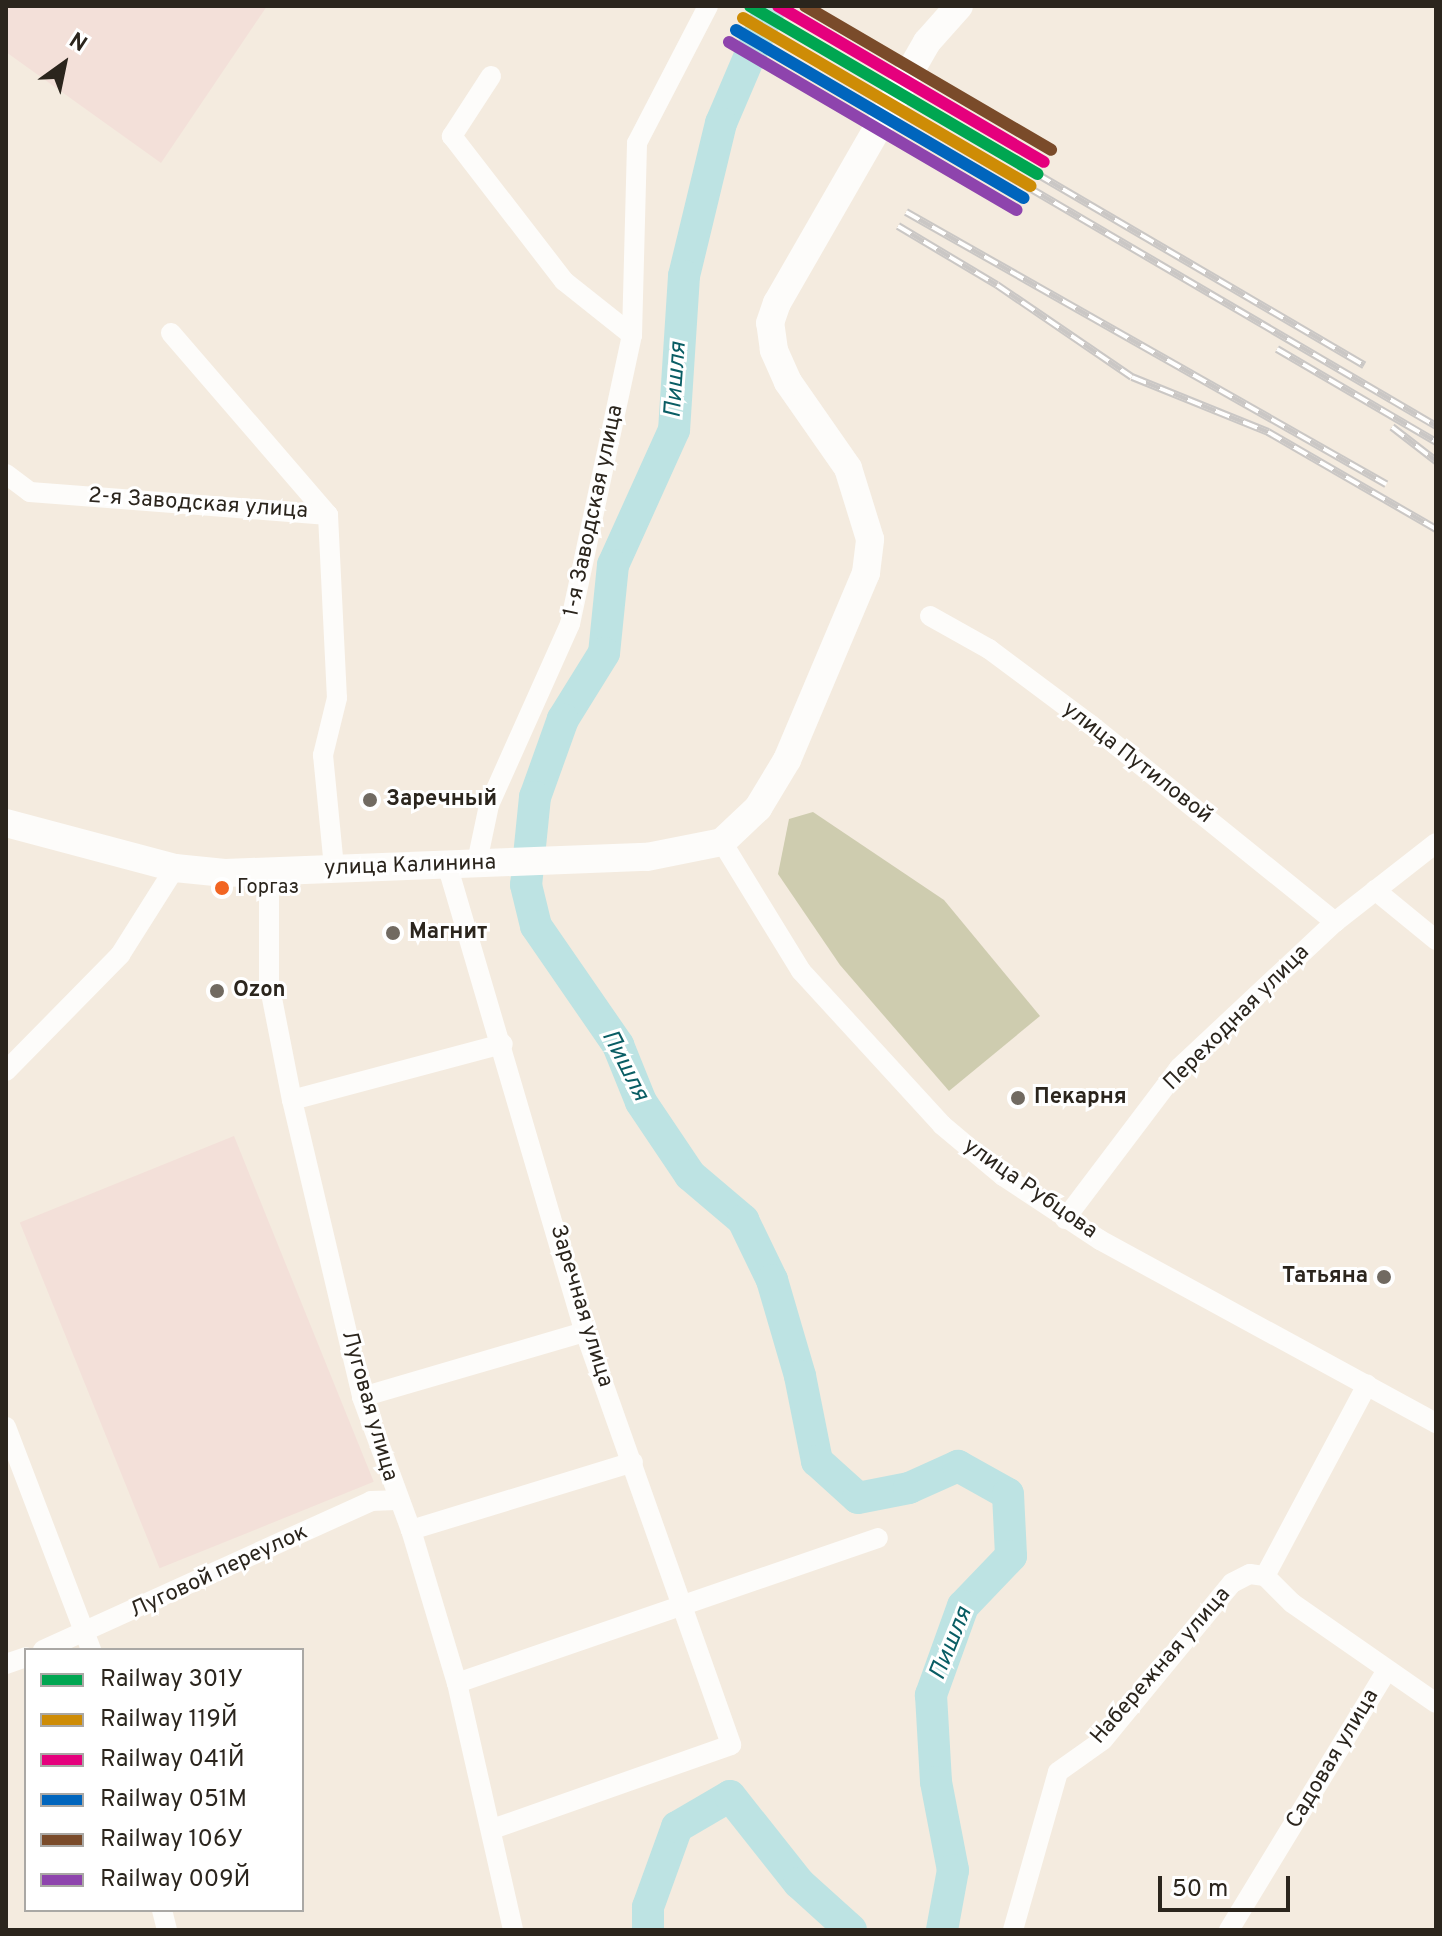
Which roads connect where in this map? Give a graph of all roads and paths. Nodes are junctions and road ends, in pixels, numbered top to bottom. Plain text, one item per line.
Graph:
1 (708, 6) edge
2 (959, 6) edge
3 (491, 76) dead end
4 (171, 333) dead end
5 (632, 335) junction
6 (6, 474) edge
7 (328, 515) junction
8 (930, 616) dead end
9 (6, 823) edge
10 (722, 842) junction
11 (1436, 843) edge
12 (446, 861) junction
13 (489, 862) junction
14 (175, 868) junction
15 (334, 868) junction
16 (269, 873) junction
17 (1375, 890) junction
18 (1335, 922) junction
19 (1436, 940) edge
20 (503, 1044) junction
21 (6, 1071) edge
22 (292, 1100) junction
23 (1065, 1219) junction
24 (585, 1332) junction
25 (1367, 1385) junction
26 (362, 1397) junction
27 (1436, 1423) edge
28 (6, 1427) edge
29 (633, 1462) junction
30 (396, 1500) junction
31 (411, 1530) junction
32 (878, 1538) dead end
33 (1265, 1576) junction
34 (685, 1605) junction
35 (88, 1642) edge
36 (54, 1648) edge
37 (1387, 1670) junction
38 (457, 1683) junction
39 (1436, 1703) edge
40 (492, 1829) junction
41 (513, 1930) edge
42 (1013, 1930) edge
43 (1229, 1930) edge

1 - 5 street, 1-я Заводская улица
2 - 10 main road
3 - 5 street
4 - 7 street
5 - 13 street, 1-я Заводская улица
6 - 7 street, 2-я Заводская улица
7 - 15 street, 2-я Заводская улица
8 - 18 street, улица Путиловой
9 - 14 main road, улица Калинина
10 - 13 main road, улица Калинина
10 - 23 street, улица Рубцова
11 - 17 street, Переходная улица
12 - 13 main road, улица Калинина
12 - 15 main road, улица Калинина
12 - 20 street, Заречная улица
14 - 16 main road, улица Калинина
14 - 21 street
15 - 16 main road, улица Калинина
16 - 22 street, Луговая улица
17 - 18 street, Переходная улица
17 - 19 street
18 - 23 street, Переходная улица
20 - 22 street
20 - 24 street, Заречная улица
22 - 26 street, Луговая улица
23 - 25 street, улица Рубцова
24 - 26 street
24 - 29 street, Заречная улица
25 - 27 street, улица Рубцова
25 - 33 street
26 - 30 street, Луговая улица
28 - 35 street
29 - 31 street
29 - 34 street, Заречная улица
30 - 31 street, Луговая улица
30 - 35 street, Луговой переулок
31 - 38 street, Луговая улица
32 - 34 street
33 - 37 street
33 - 42 street, Набережная улица
34 - 38 street
34 - 40 street, Заречная улица
35 - 36 street, Луговой переулок
37 - 39 street
37 - 43 street, Садовая улица
38 - 40 street, Луговая улица
40 - 41 street, Луговая улица

